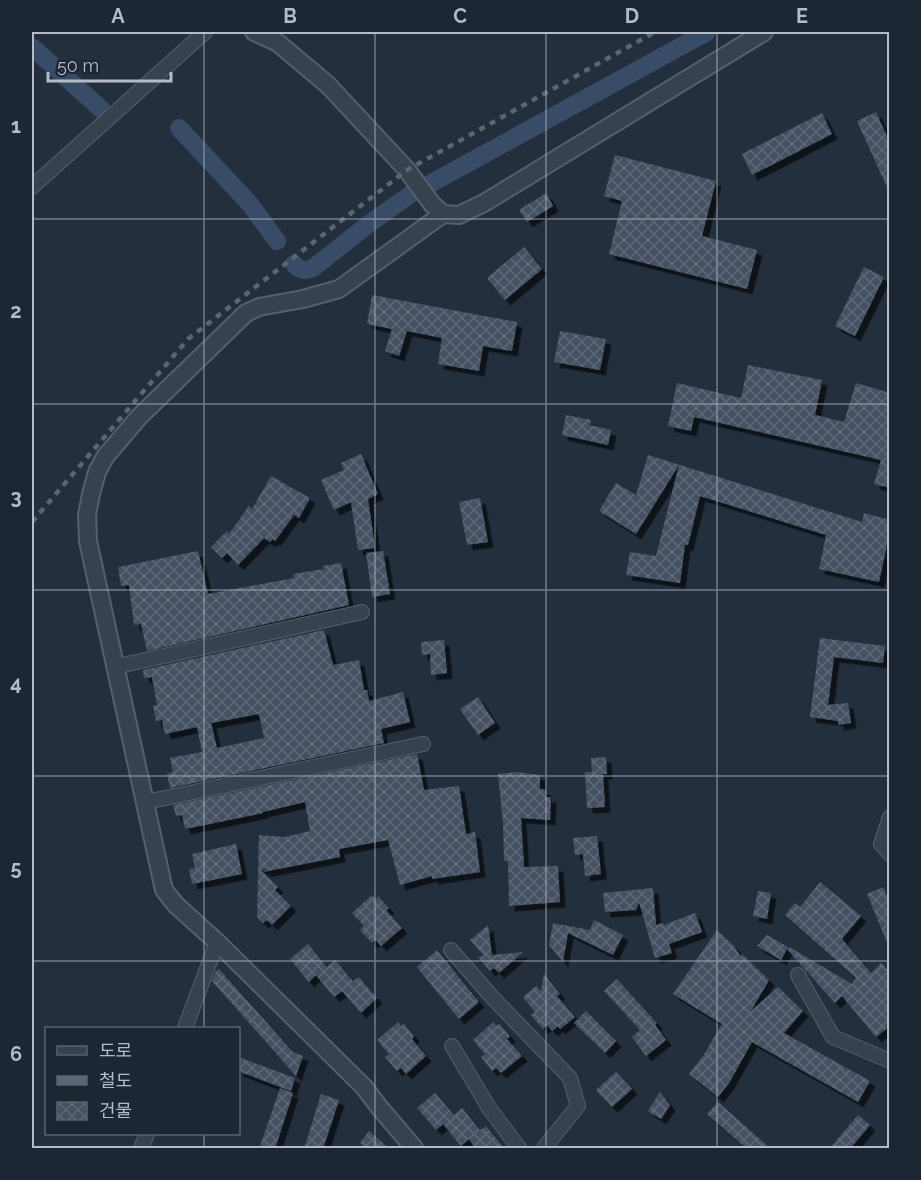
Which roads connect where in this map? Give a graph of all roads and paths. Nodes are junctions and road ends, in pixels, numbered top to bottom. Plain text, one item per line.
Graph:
1 (205, 32) edge
2 (254, 32) edge
3 (764, 32) edge
4 (32, 188) edge
5 (443, 214) junction
6 (362, 612) dead end
7 (114, 667) junction
8 (423, 744) dead end
9 (146, 802) junction
10 (890, 817) edge
11 (890, 854) edge
12 (217, 942) junction
13 (451, 950) dead end
14 (798, 975) dead end
15 (186, 1027) edge
16 (452, 1046) dead end
17 (890, 1061) edge
18 (147, 1135) edge
19 (141, 1149) edge
20 (414, 1149) edge
21 (519, 1149) edge
22 (544, 1149) edge

1 - 4 street
2 - 5 street
3 - 5 street
5 - 7 street
6 - 7 street
7 - 9 street
8 - 9 street
9 - 12 street
10 - 11 street
12 - 15 street
12 - 20 street
13 - 22 street
14 - 17 street
16 - 21 street
18 - 19 street

